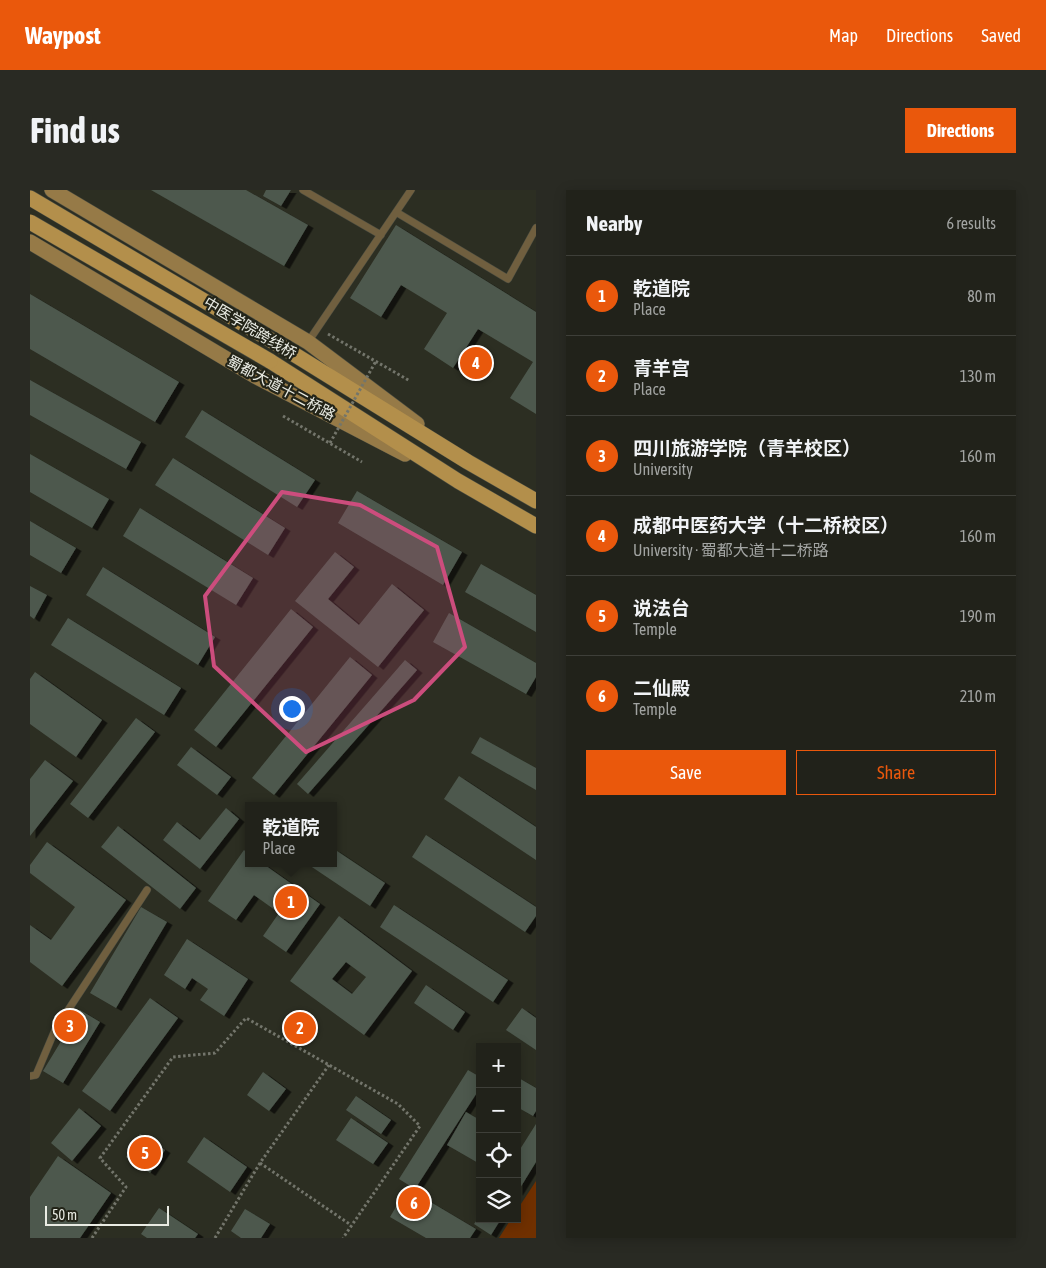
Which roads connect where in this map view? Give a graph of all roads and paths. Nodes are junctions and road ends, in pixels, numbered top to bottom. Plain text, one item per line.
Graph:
1 (52, 190) edge
2 (303, 190) edge
3 (411, 190) edge
4 (30, 198) edge
5 (396, 212) junction
6 (30, 222) edge
7 (536, 228) edge
8 (380, 235) junction
9 (30, 242) edge
10 (328, 334) dead end
11 (308, 342) junction
12 (376, 361) junction
13 (410, 381) dead end
14 (283, 416) dead end
15 (330, 443) junction
16 (362, 462) dead end
17 (468, 462) junction
18 (458, 481) junction
19 (536, 501) edge
20 (536, 526) edge
21 (147, 890) dead end
22 (329, 1065) junction
23 (30, 1076) edge
24 (260, 1162) junction
25 (351, 1225) junction
26 (93, 1238) edge
27 (215, 1238) edge
28 (343, 1238) edge

1 - 11 main road
2 - 8 lane
3 - 5 lane
4 - 17 main road, 中医学院跨线桥
5 - 7 lane
5 - 8 lane
6 - 18 main road, 中医学院跨线桥, bridge
8 - 11 lane
9 - 18 main road, 蜀都大道十二桥路
10 - 12 path
11 - 17 main road
12 - 13 path
12 - 15 path, bridge
14 - 15 path
15 - 16 path
17 - 19 main road
18 - 20 main road, 蜀都大道十二桥路
21 - 23 lane
22 - 24 path
22 - 25 path
22 - 26 path
24 - 25 path
24 - 27 path
25 - 28 path

